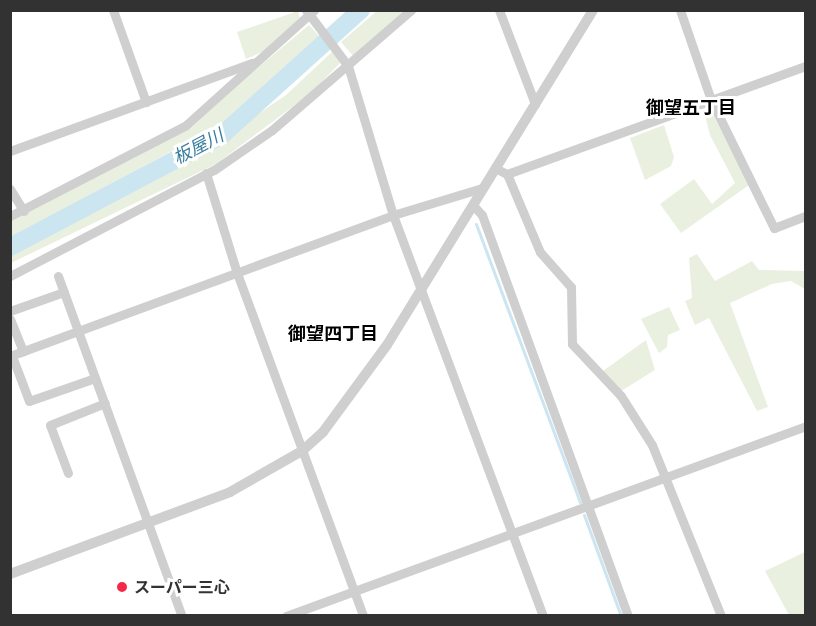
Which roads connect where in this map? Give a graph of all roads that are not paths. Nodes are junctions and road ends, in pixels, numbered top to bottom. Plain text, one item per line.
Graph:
1 (113, 10) edge
2 (411, 10) edge
3 (499, 10) edge
4 (593, 10) edge
5 (680, 10) edge
6 (310, 15) edge
7 (257, 61) junction
8 (347, 61) junction
9 (806, 66) edge
10 (711, 100) junction
11 (146, 102) junction
12 (535, 104) junction
13 (10, 151) edge
14 (497, 169) junction
15 (206, 173) junction
16 (507, 174) junction
17 (482, 188) junction
18 (10, 189) edge
19 (473, 205) junction
20 (24, 210) junction
21 (393, 215) junction
22 (10, 216) edge
23 (806, 216) edge
24 (237, 273) junction
25 (10, 276) edge
26 (58, 276) dead end
27 (422, 289) junction
28 (64, 292) junction
29 (10, 311) edge
30 (10, 319) edge
31 (79, 333) junction
32 (23, 352) junction
33 (11, 356) edge
34 (95, 378) junction
35 (105, 403) junction
36 (806, 426) edge
37 (302, 451) junction
38 (68, 473) dead end
39 (663, 478) junction
40 (588, 506) junction
41 (149, 522) junction
42 (513, 533) junction
43 (10, 574) edge
44 (354, 591) junction
45 (717, 614) edge
46 (182, 615) edge
47 (286, 615) edge
48 (363, 615) edge
49 (543, 615) edge
50 (628, 615) edge

1 - 11 street
2 - 8 street
3 - 12 street
4 - 12 street
5 - 10 street
6 - 7 street
6 - 8 street
7 - 11 street
7 - 20 street
8 - 15 street
8 - 21 street
9 - 10 street
10 - 16 street
10 - 23 street
11 - 13 street
12 - 14 street
14 - 16 street
14 - 17 street
15 - 24 street
15 - 25 street
16 - 39 street
17 - 19 street
17 - 21 street
18 - 20 street
19 - 27 street
19 - 40 street
20 - 22 street
21 - 24 street
21 - 27 street
24 - 31 street
24 - 37 street
26 - 28 street
27 - 37 street
27 - 42 street
28 - 29 street
28 - 31 street
30 - 32 street
31 - 32 street
31 - 34 street
32 - 33 street
33 - 34 street
34 - 35 street
35 - 38 street
35 - 41 street
36 - 39 street
37 - 41 street
37 - 44 street
39 - 40 street
39 - 45 street
40 - 42 street
40 - 50 street
41 - 43 street
41 - 46 street
42 - 44 street
42 - 49 street
44 - 47 street
44 - 48 street

